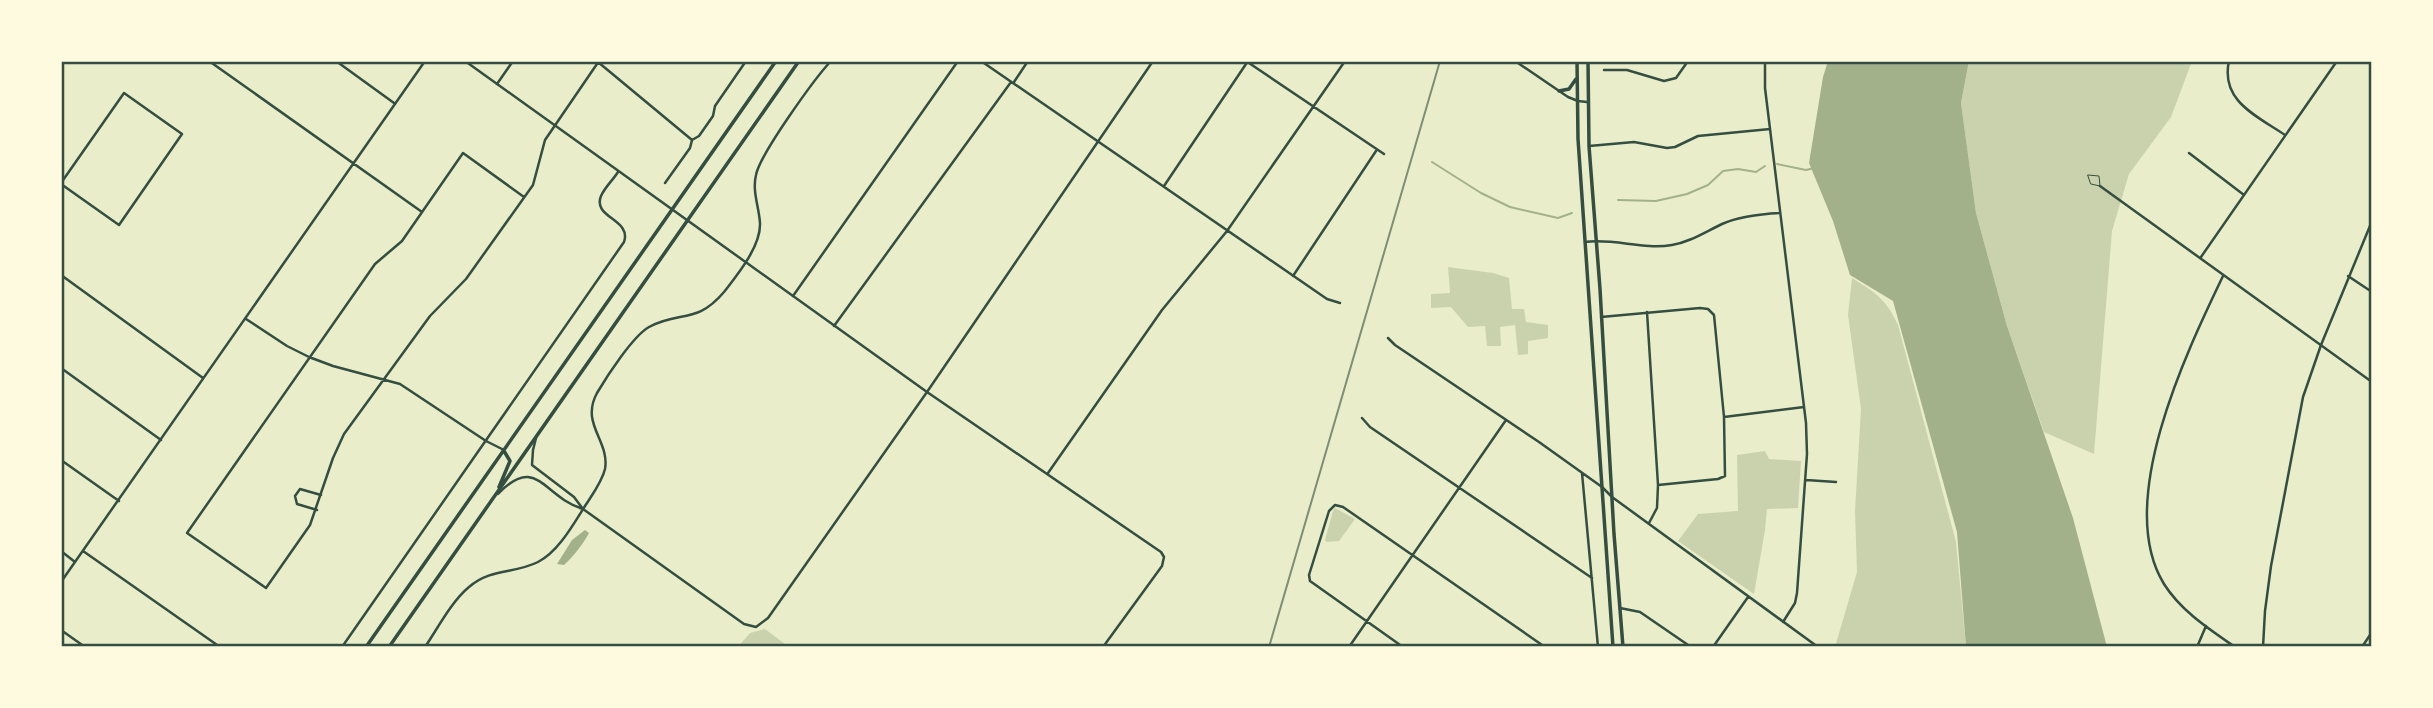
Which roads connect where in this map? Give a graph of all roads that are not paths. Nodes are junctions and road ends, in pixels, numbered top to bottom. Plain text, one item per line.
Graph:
1 (209, 61) edge
2 (336, 61) edge
3 (425, 61) edge
4 (464, 61) edge
5 (513, 61) edge
6 (746, 61) edge
7 (776, 61) edge
8 (799, 61) edge
9 (831, 61) edge
10 (958, 61) edge
11 (981, 61) edge
12 (1028, 61) edge
13 (1153, 61) edge
14 (1345, 61) edge
15 (1515, 61) edge
16 (1577, 61) edge
17 (1588, 61) edge
18 (1688, 61) edge
19 (1765, 61) edge
20 (2229, 61) edge
21 (2337, 61) edge
22 (599, 62) edge
23 (1247, 62) edge
24 (1604, 70) dead end
25 (1577, 77) junction
26 (1012, 82) junction
27 (497, 84) junction
28 (2228, 85) junction
29 (2222, 87) dead end
30 (1559, 91) junction
31 (1578, 102) junction
32 (1587, 102) junction
33 (394, 103) junction
34 (1313, 107) junction
35 (554, 127) junction
36 (1770, 128) junction
37 (2286, 135) junction
38 (692, 140) junction
39 (1098, 142) junction
40 (1588, 145) junction
41 (1376, 150) junction
42 (2189, 153) dead end
43 (1384, 154) dead end
44 (353, 164) junction
45 (618, 172) junction
46 (61, 183) edge
47 (665, 183) dead end
48 (2100, 186) dead end
49 (1164, 187) junction
50 (2244, 195) junction
51 (524, 197) junction
52 (673, 211) junction
53 (422, 212) junction
54 (1780, 213) junction
55 (2372, 220) edge
56 (688, 222) junction
57 (1227, 231) junction
58 (1595, 241) junction
59 (1585, 242) junction
60 (2200, 259) junction
61 (744, 263) junction
62 (61, 275) edge
63 (1293, 276) junction
64 (2224, 276) junction
65 (2348, 276) junction
66 (2372, 292) edge
67 (793, 296) junction
68 (1340, 303) dead end
69 (1647, 313) junction
70 (1601, 317) junction
71 (246, 318) junction
72 (834, 326) junction
73 (1388, 338) dead end
74 (2321, 345) junction
75 (309, 357) junction
76 (61, 368) edge
77 (203, 378) junction
78 (384, 379) junction
79 (2372, 382) edge
80 (927, 392) junction
81 (1804, 407) junction
82 (1724, 417) junction
83 (1362, 418) dead end
84 (1506, 420) junction
85 (537, 436) junction
86 (161, 440) junction
87 (486, 441) junction
88 (503, 450) junction
89 (61, 460) edge
90 (1048, 473) junction
91 (1582, 473) junction
92 (1806, 480) junction
93 (1836, 482) dead end
94 (1658, 485) junction
95 (1602, 487) junction
96 (1459, 488) junction
97 (322, 495) junction
98 (1612, 497) junction
99 (493, 499) junction
100 (119, 501) junction
101 (583, 509) junction
102 (317, 510) junction
103 (1649, 523) junction
104 (61, 551) edge
105 (83, 551) junction
106 (1413, 555) junction
107 (75, 562) junction
108 (1592, 578) junction
109 (61, 582) edge
110 (1748, 597) junction
111 (1620, 608) junction
112 (1367, 622) junction
113 (1783, 622) junction
114 (2206, 626) junction
115 (61, 630) edge
116 (2372, 632) edge
117 (85, 647) edge
118 (220, 647) edge
119 (342, 647) edge
120 (366, 647) edge
121 (389, 647) edge
122 (425, 647) edge
123 (1103, 647) edge
124 (1349, 647) edge
125 (1403, 647) edge
126 (1545, 647) edge
127 (1598, 647) edge
128 (1613, 647) edge
129 (1623, 647) edge
130 (1691, 647) edge
131 (1713, 647) edge
132 (1818, 647) edge
133 (2197, 647) edge
134 (2235, 647) edge
135 (2263, 647) edge
136 (2362, 647) edge

1 - 44 street
2 - 33 street
3 - 33 street
4 - 27 street
5 - 27 street
6 - 38 street
7 - 52 main road
8 - 56 main road
9 - 61 street
10 - 67 street
11 - 26 street
12 - 26 street
13 - 39 street
14 - 34 street
15 - 30 street
16 - 25 main road
17 - 32 main road
18 - 24 street
19 - 36 street
20 - 28 street
21 - 37 street
22 - 35 street
22 - 38 street
23 - 34 street
23 - 49 street
25 - 30 main road
25 - 31 main road
26 - 39 street
26 - 72 street
27 - 35 street
28 - 29 street
28 - 37 street
30 - 31 street
31 - 32 street
31 - 59 main road
32 - 40 main road
33 - 44 street
34 - 41 street
34 - 57 street
35 - 45 street
35 - 51 street
36 - 40 street
36 - 54 street
37 - 50 street
38 - 47 street
39 - 49 street
39 - 80 street
40 - 58 main road
41 - 43 street
41 - 63 street
42 - 50 street
44 - 53 street
44 - 71 street
45 - 52 street
45 - 87 street
46 - 46 street
48 - 60 street
49 - 57 street
50 - 60 street
51 - 53 street
51 - 78 street
52 - 56 street
52 - 88 main road
53 - 75 street
54 - 58 street
54 - 81 street
55 - 65 street
56 - 61 street
56 - 85 main road
57 - 63 street
57 - 90 street
58 - 59 street
58 - 70 main road
59 - 95 main road
60 - 64 street
61 - 67 street
61 - 101 street
62 - 77 street
63 - 68 street
64 - 74 street
64 - 114 street
65 - 66 street
65 - 74 street
67 - 72 street
69 - 70 street
69 - 82 street
69 - 94 street
70 - 98 main road
71 - 75 street
71 - 77 street
72 - 80 street
73 - 84 street
74 - 79 street
74 - 135 street
75 - 78 street
75 - 102 street
76 - 86 street
77 - 86 street
78 - 87 street
78 - 97 street
80 - 90 street
80 - 101 street
81 - 82 street
81 - 92 street
82 - 94 street
83 - 96 street
84 - 91 street
84 - 96 street
85 - 99 main road
85 - 101 street
86 - 100 street
87 - 88 street
87 - 119 street
88 - 99 main road
88 - 120 main road
89 - 100 street
90 - 123 street
91 - 95 street
91 - 108 street
92 - 93 street
92 - 113 street
94 - 103 street
95 - 98 street
95 - 128 main road
96 - 106 street
96 - 108 street
97 - 102 street
97 - 102 street
98 - 103 street
98 - 111 main road
99 - 101 street
99 - 121 main road
100 - 105 street
101 - 122 street
103 - 110 street
104 - 107 street
105 - 107 street
105 - 118 street
106 - 112 street
106 - 112 street
106 - 126 street
107 - 109 street
108 - 127 street
110 - 113 street
110 - 131 street
111 - 129 main road
111 - 130 street
112 - 124 street
112 - 125 street
113 - 132 street
114 - 133 street
114 - 134 street
115 - 117 street
116 - 136 street

